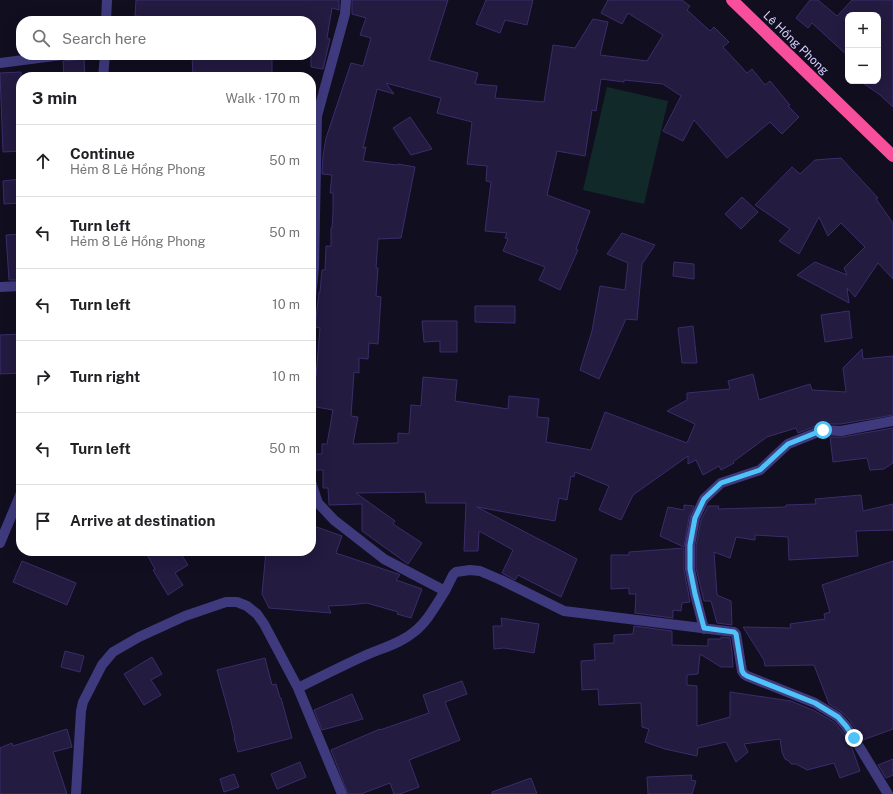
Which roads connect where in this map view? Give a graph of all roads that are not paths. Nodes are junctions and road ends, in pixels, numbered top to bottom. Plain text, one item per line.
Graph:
1 (107, 0) edge
2 (346, 0) edge
3 (732, 0) edge
4 (106, 16) edge
5 (23, 60) edge
6 (105, 60) edge
7 (0, 63) edge
8 (104, 72) edge
9 (316, 146) edge
10 (893, 156) edge
11 (16, 286) edge
12 (0, 287) edge
13 (893, 421) edge
14 (316, 497) edge
15 (16, 506) edge
16 (0, 543) edge
17 (445, 591) junction
18 (704, 628) junction
19 (298, 688) junction
20 (76, 794) edge
21 (342, 794) edge
22 (888, 794) edge

1 - 4 street
2 - 9 street
3 - 10 highway, Lê Hồng Phong
5 - 7 street
6 - 8 street
11 - 12 street
13 - 18 street
14 - 17 street
15 - 16 street
17 - 18 street
17 - 19 street
18 - 22 street
19 - 20 street
19 - 21 street

